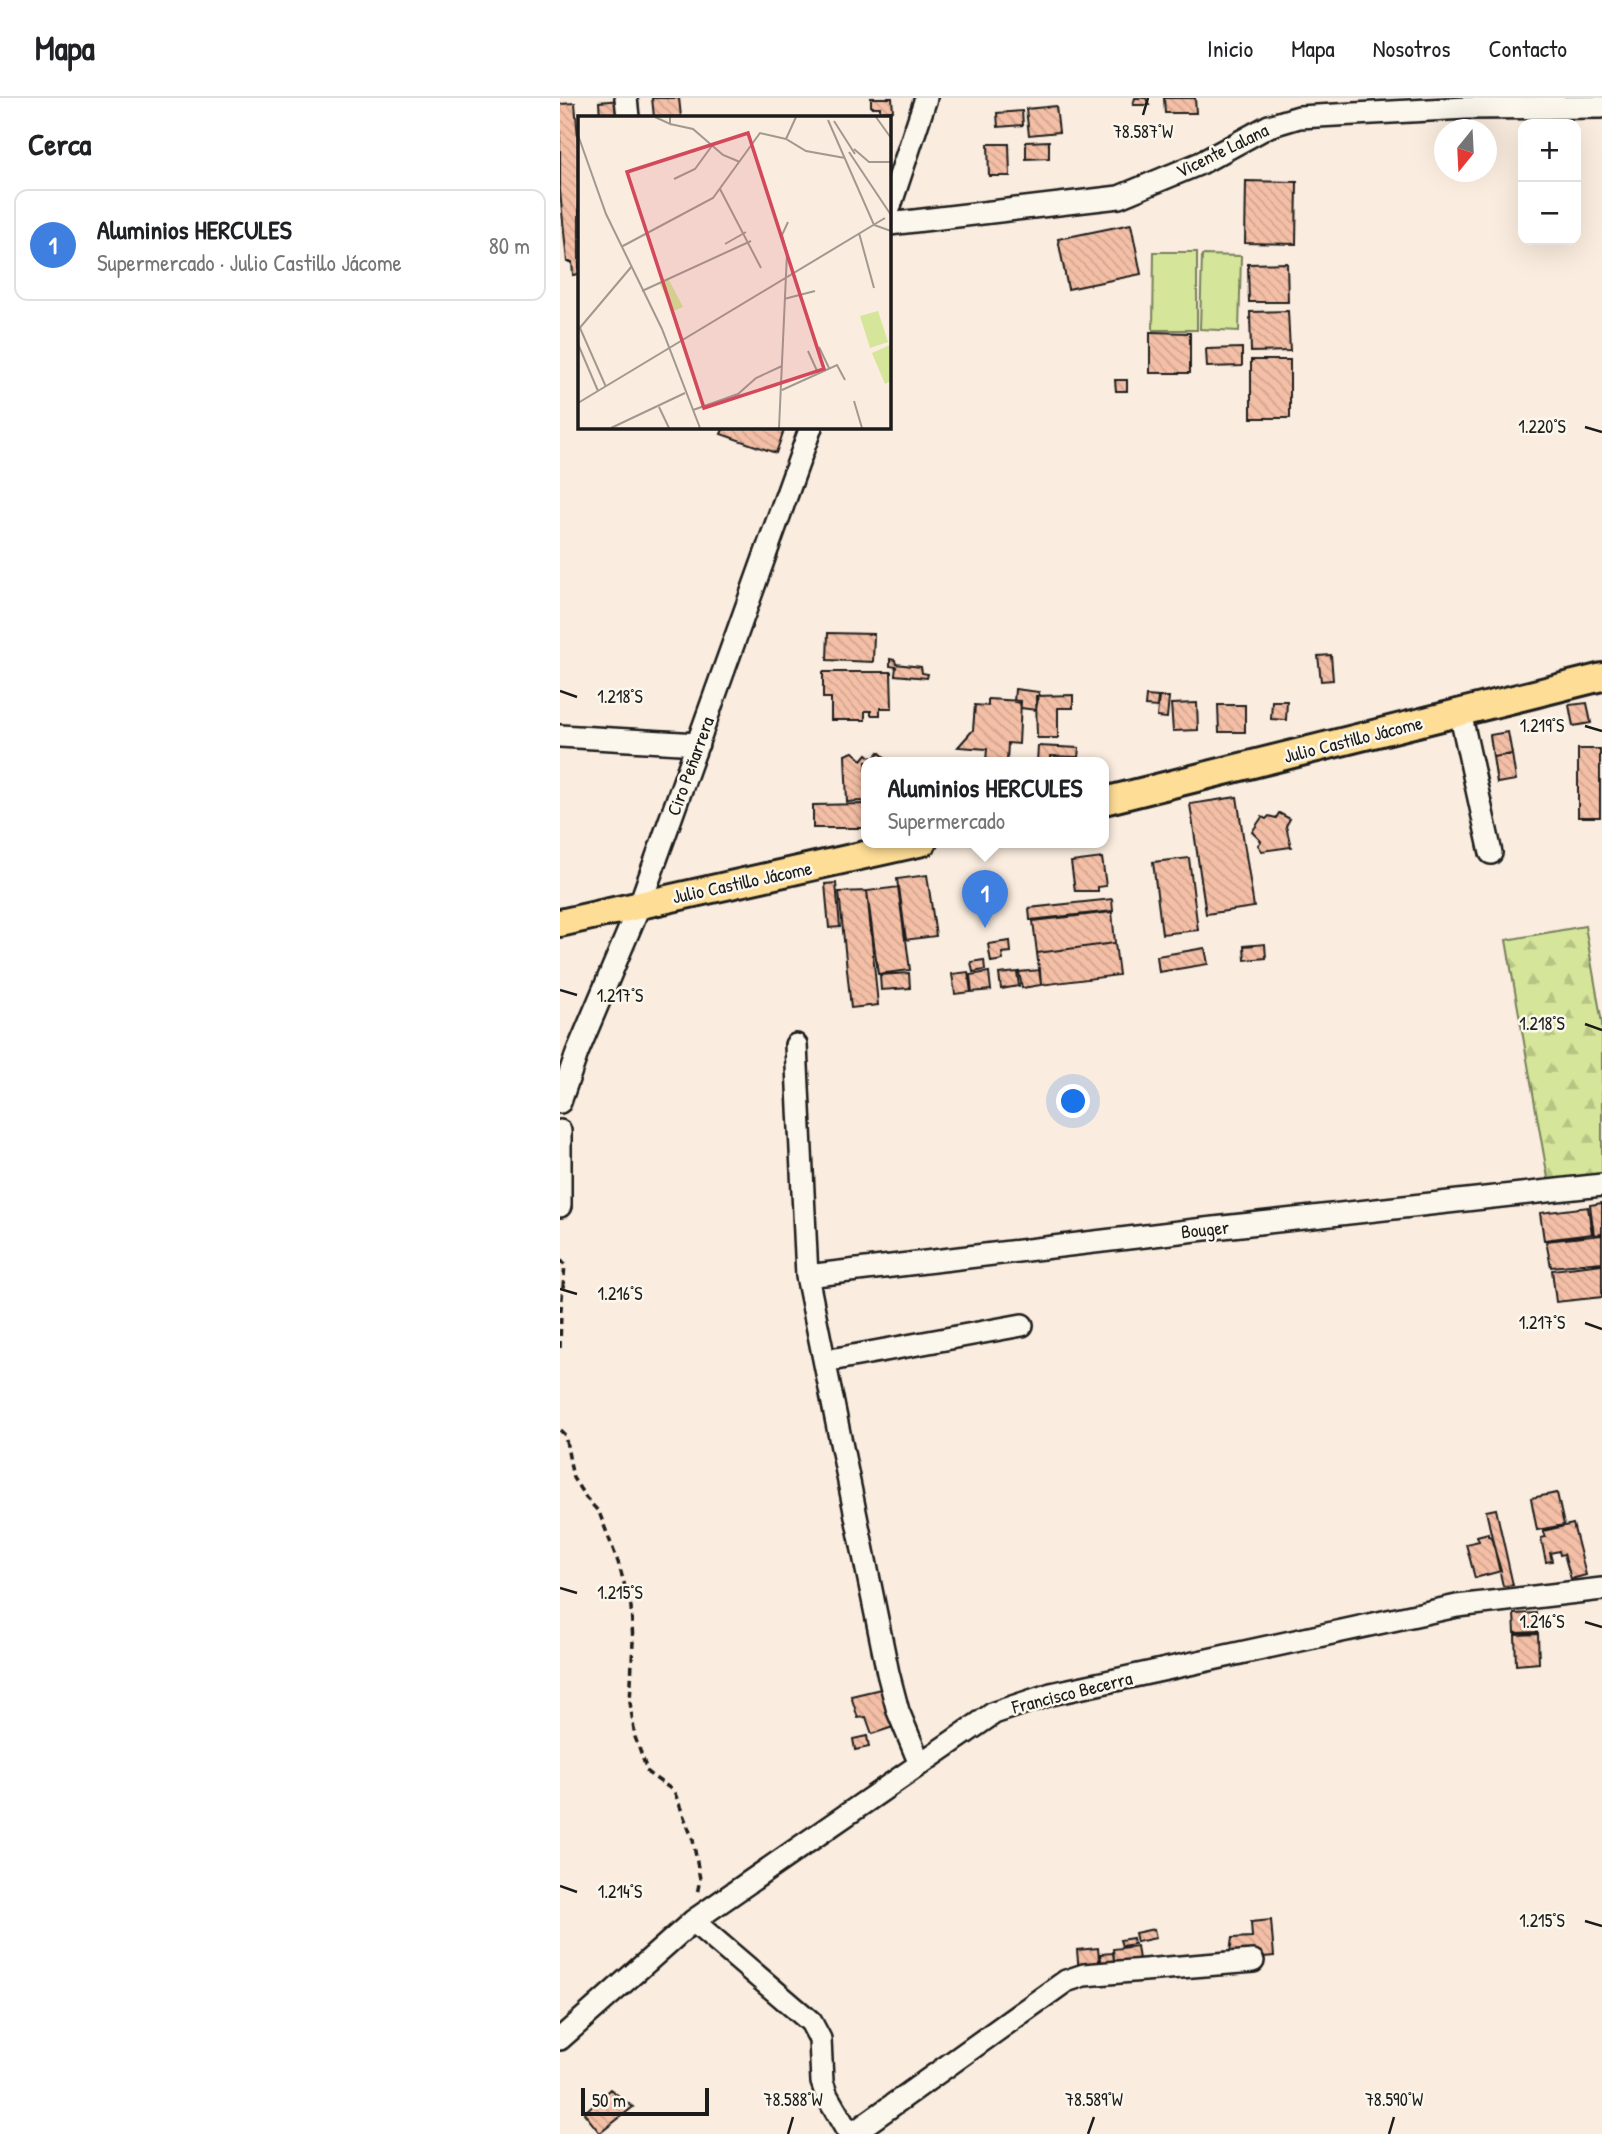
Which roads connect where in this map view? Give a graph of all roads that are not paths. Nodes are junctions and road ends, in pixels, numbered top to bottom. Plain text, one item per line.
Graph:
1 (626, 98) edge
2 (926, 98) edge
3 (1602, 107) edge
4 (628, 116) edge
5 (891, 203) edge
6 (891, 225) edge
7 (810, 429) edge
8 (1602, 677) edge
9 (1460, 712) junction
10 (560, 736) edge
11 (698, 744) junction
12 (1109, 800) edge
13 (896, 848) edge
14 (1490, 853) dead end
15 (640, 904) junction
16 (560, 923) edge
17 (796, 1045) dead end
18 (560, 1102) edge
19 (560, 1131) edge
20 (1602, 1185) edge
21 (560, 1206) edge
22 (807, 1276) junction
23 (1022, 1325) dead end
24 (825, 1361) junction
25 (1602, 1589) edge
26 (920, 1763) junction
27 (693, 1921) junction
28 (1253, 1961) dead end
29 (560, 2039) edge
30 (850, 2134) edge

1 - 4 street
2 - 5 street
3 - 6 street, Vicente Lalana
7 - 11 street, Ciro Peñarrera
8 - 9 main road, Julio Castillo Jácome
9 - 12 main road, Julio Castillo Jácome
9 - 14 street
10 - 11 street
11 - 15 street, Ciro Peñarrera
13 - 15 main road, Julio Castillo Jácome
15 - 16 main road, Julio Castillo Jácome
15 - 18 street, Ciro Peñarrera
17 - 22 street
19 - 21 street
20 - 22 street, Bouger
22 - 24 street
23 - 24 street
24 - 26 street
25 - 26 street, Francisco Becerra
26 - 27 street, Francisco Becerra
27 - 29 street, Francisco Becerra
27 - 30 street
28 - 30 street

